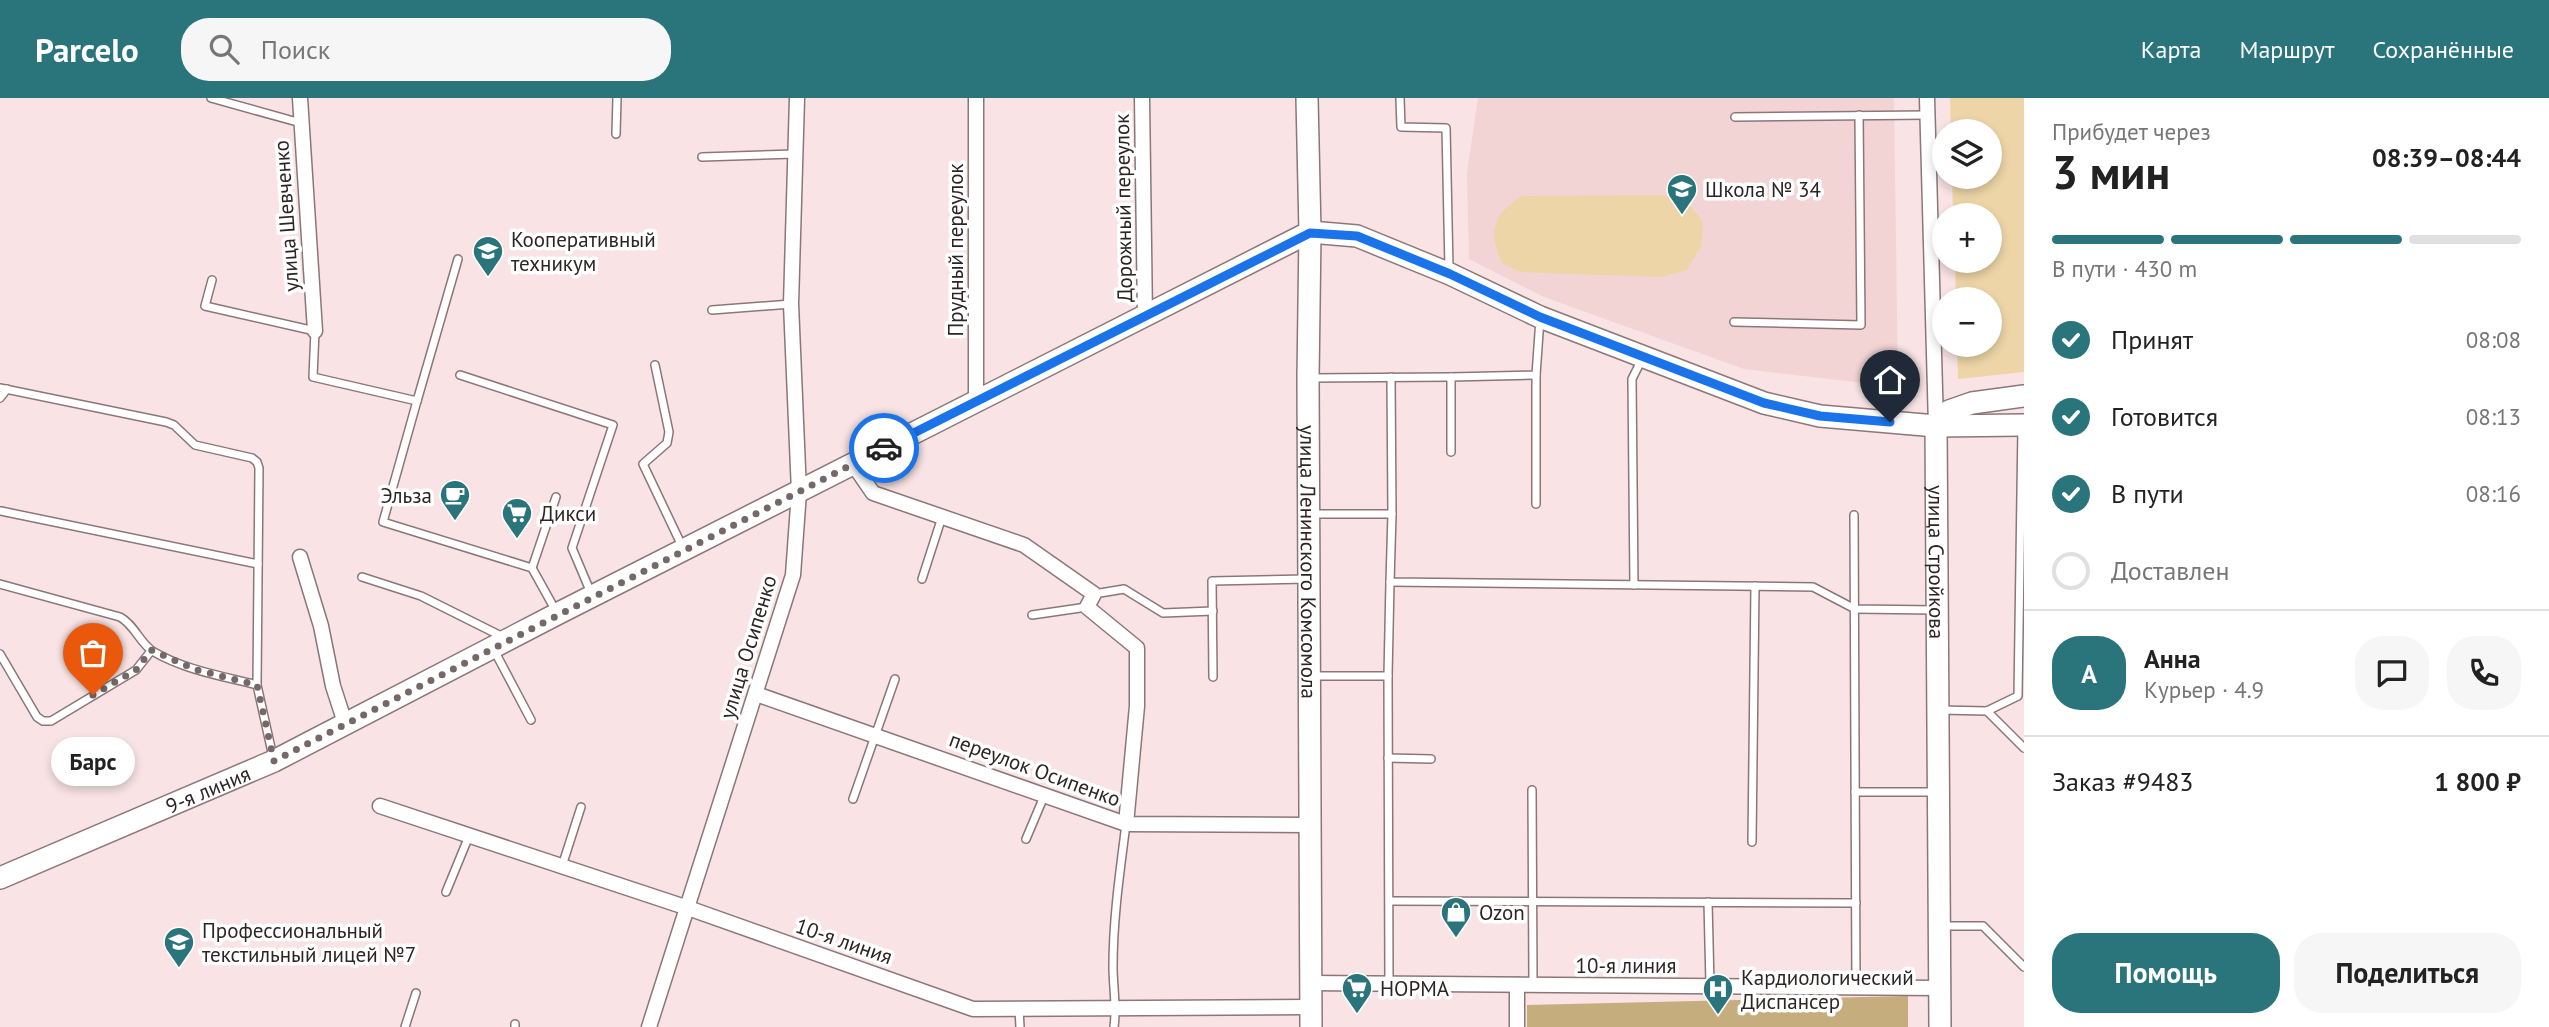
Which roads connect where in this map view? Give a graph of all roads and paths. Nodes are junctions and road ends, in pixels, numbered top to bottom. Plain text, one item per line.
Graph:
1 (211, 98) edge
2 (300, 98) edge
3 (617, 98) edge
4 (797, 98) edge
5 (976, 98) edge
6 (1142, 98) edge
7 (1307, 98) edge
8 (1400, 98) edge
9 (1927, 98) edge
10 (1928, 114) junction
11 (1859, 115) junction
12 (1735, 117) dead end
13 (301, 123) junction
14 (616, 134) dead end
15 (795, 154) junction
16 (702, 157) dead end
17 (1310, 233) junction
18 (458, 259) dead end
19 (1450, 274) junction
20 (212, 280) dead end
21 (791, 303) junction
22 (712, 310) dead end
23 (1540, 317) junction
24 (1145, 318) junction
25 (1734, 321) dead end
26 (315, 331) junction
27 (1644, 356) junction
28 (655, 365) dead end
29 (460, 375) dead end
30 (1536, 375) junction
31 (1391, 377) junction
32 (1451, 377) junction
33 (1308, 378) junction
34 (3, 388) edge
35 (2024, 396) edge
36 (0, 398) edge
37 (417, 401) junction
38 (976, 402) junction
39 (2023, 425) edge
40 (1936, 426) junction
41 (1451, 452) dead end
42 (853, 464) junction
43 (799, 492) junction
44 (556, 497) dead end
45 (1536, 504) dead end
46 (1, 511) edge
47 (1308, 514) junction
48 (1392, 514) junction
49 (1854, 514) dead end
50 (942, 517) junction
51 (2022, 529) edge
52 (684, 550) junction
53 (300, 557) dead end
54 (258, 564) junction
55 (532, 568) junction
56 (362, 577) dead end
57 (922, 579) dead end
58 (1309, 579) junction
59 (1391, 582) junction
60 (0, 584) edge
61 (1634, 585) junction
62 (1755, 586) junction
63 (593, 597) junction
64 (1091, 601) junction
65 (1854, 609) junction
66 (1937, 610) junction
67 (1213, 611) junction
68 (557, 614) junction
69 (1032, 615) dead end
70 (501, 644) junction
71 (151, 650) junction
72 (0, 654) edge
73 (1388, 676) junction
74 (1213, 677) dead end
75 (1309, 677) junction
76 (895, 678) dead end
77 (257, 685) junction
78 (756, 694) junction
79 (1938, 710) junction
80 (1987, 711) junction
81 (531, 720) dead end
82 (345, 723) junction
83 (876, 735) junction
84 (2024, 748) edge
85 (1388, 758) junction
86 (1431, 759) dead end
87 (274, 761) junction
88 (1532, 790) dead end
89 (1855, 792) junction
90 (1939, 792) junction
91 (1045, 794) junction
92 (853, 799) dead end
93 (380, 806) dead end
94 (581, 807) dead end
95 (1126, 824) junction
96 (1309, 825) junction
97 (469, 835) junction
98 (1026, 839) dead end
99 (1752, 842) dead end
100 (562, 866) junction
101 (2, 874) edge
102 (446, 892) dead end
103 (1390, 901) junction
104 (1531, 901) junction
105 (1708, 902) junction
106 (1856, 903) junction
107 (688, 908) junction
108 (1940, 926) junction
109 (2024, 967) edge
110 (1310, 983) junction
111 (1389, 984) junction
112 (1525, 985) junction
113 (1710, 986) junction
114 (1856, 988) junction
115 (1940, 988) junction
116 (416, 993) dead end
117 (1019, 1009) junction
118 (1116, 1009) junction
119 (1310, 1017) edge
120 (405, 1027) edge
121 (649, 1027) edge
122 (1020, 1027) edge
123 (1114, 1027) edge
124 (1517, 1027) edge
125 (1940, 1027) edge

1 - 13 lane
2 - 13 street, улица Шевченко
3 - 14 lane
4 - 15 street, улица Осипенко
5 - 38 street, Прудный переулок
6 - 24 street, Дорожный переулок
7 - 17 street, улица Ленинского Комсомола
8 - 19 lane
9 - 10 street, улица Стройкова
10 - 11 lane
10 - 40 street, улица Стройкова
11 - 12 lane
11 - 25 lane
13 - 26 street, улица Шевченко
15 - 16 lane
15 - 21 street, улица Осипенко
17 - 19 street
17 - 24 street, 9-я линия
17 - 33 street, улица Ленинского Комсомола
18 - 37 lane
19 - 23 street
20 - 26 lane
21 - 22 lane
21 - 43 street, улица Осипенко
23 - 27 street
23 - 30 lane
24 - 38 street, 9-я линия
26 - 37 lane
27 - 40 street
27 - 61 lane
28 - 52 lane
29 - 63 lane
30 - 32 lane
30 - 45 lane
31 - 32 lane
31 - 33 lane
31 - 48 lane
32 - 41 lane
33 - 47 street, улица Ленинского Комсомола
34 - 36 lane
34 - 54 lane
35 - 40 street
37 - 55 lane
38 - 42 street, 9-я линия
39 - 40 street
39 - 51 lane
40 - 66 street, улица Стройкова
42 - 43 street, 9-я линия
42 - 50 street
43 - 52 street, 9-я линия
43 - 78 street, улица Осипенко
44 - 55 lane
46 - 54 lane
47 - 48 lane
47 - 58 street, улица Ленинского Комсомола
48 - 59 lane
49 - 65 lane
50 - 57 lane
50 - 64 street
51 - 80 lane
52 - 63 street, 9-я линия
53 - 82 street
54 - 77 lane
55 - 68 lane
56 - 70 lane
58 - 67 lane
58 - 75 street, улица Ленинского Комсомола
59 - 61 lane
59 - 73 lane
60 - 71 lane
61 - 62 lane
62 - 65 lane
62 - 99 lane
63 - 68 street, 9-я линия
64 - 67 lane
64 - 69 lane
64 - 95 street
65 - 66 lane
65 - 89 lane
66 - 79 street, улица Стройкова
67 - 74 lane
68 - 70 street, 9-я линия
70 - 81 lane
70 - 82 street, 9-я линия
71 - 72 lane
71 - 77 lane
73 - 75 lane
73 - 85 lane
75 - 96 street, улица Ленинского Комсомола
76 - 83 lane
77 - 87 lane
78 - 83 street, переулок Осипенко
78 - 107 street, улица Осипенко
79 - 80 lane
79 - 90 street, улица Стройкова
80 - 84 lane
82 - 87 street, 9-я линия
83 - 91 street, переулок Осипенко
83 - 92 lane
85 - 86 lane
85 - 103 lane
87 - 101 street, 9-я линия
88 - 104 lane
89 - 90 lane
89 - 106 lane
90 - 108 street, улица Стройкова
91 - 95 street, переулок Осипенко
91 - 98 lane
93 - 97 street, 10-я линия
94 - 100 lane
95 - 96 street, переулок Осипенко
95 - 118 lane
96 - 110 street, улица Ленинского Комсомола
97 - 100 street, 10-я линия
97 - 102 lane
100 - 107 street, 10-я линия
103 - 104 lane
103 - 111 lane
104 - 105 lane
104 - 112 lane
105 - 106 lane
105 - 113 lane
106 - 114 lane
107 - 117 street, 10-я линия
107 - 121 street, улица Осипенко
108 - 109 lane
108 - 115 street, улица Стройкова
110 - 111 street, 10-я линия
110 - 119 street, улица Ленинского Комсомола
111 - 112 street, 10-я линия
112 - 113 street, 10-я линия
112 - 124 street
113 - 114 street, 10-я линия
114 - 115 street, 10-я линия
115 - 125 street, улица Стройкова
116 - 120 lane
117 - 118 street, 10-я линия
117 - 122 lane
118 - 119 street, 10-я линия
118 - 123 lane

